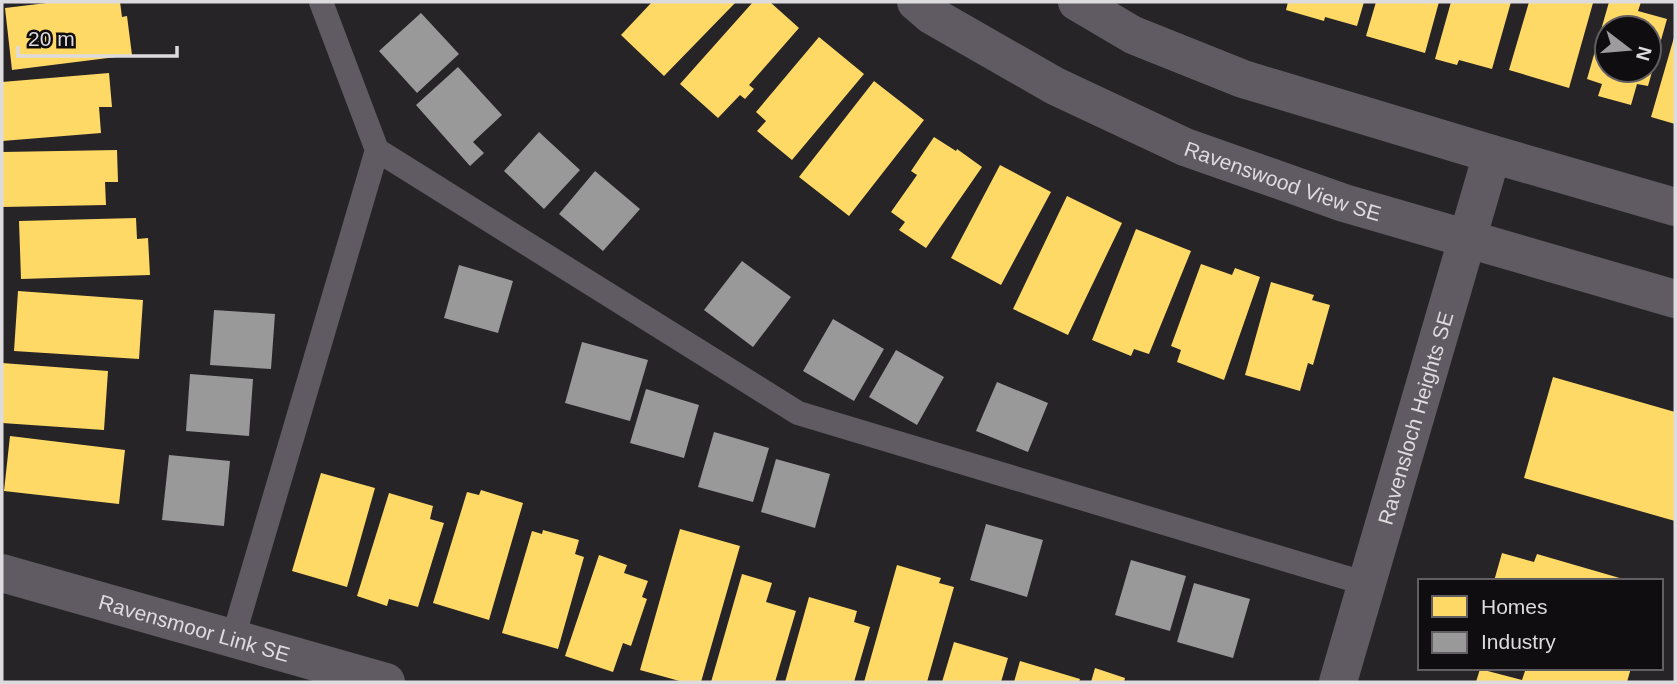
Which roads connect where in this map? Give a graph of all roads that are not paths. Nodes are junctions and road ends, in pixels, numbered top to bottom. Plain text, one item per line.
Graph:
1 (321, 2) edge
2 (916, 2) edge
3 (1077, 2) edge
4 (377, 150) junction
5 (1492, 154) junction
6 (1675, 207) edge
7 (1468, 239) junction
8 (1675, 299) edge
9 (2, 573) edge
10 (1367, 584) junction
11 (233, 638) junction
12 (386, 682) edge
13 (1338, 682) edge

1 - 4 lane
2 - 7 street, Ravenswood View SE
3 - 5 street
4 - 10 lane
4 - 11 lane
5 - 6 street
5 - 7 street, Ravensloch Heights SE
7 - 8 street, Ravenswood View SE
7 - 10 street, Ravensloch Heights SE
9 - 11 street, Ravensmoor Link SE
10 - 13 street, Ravensloch Heights SE
11 - 12 street, Ravensmoor Link SE

